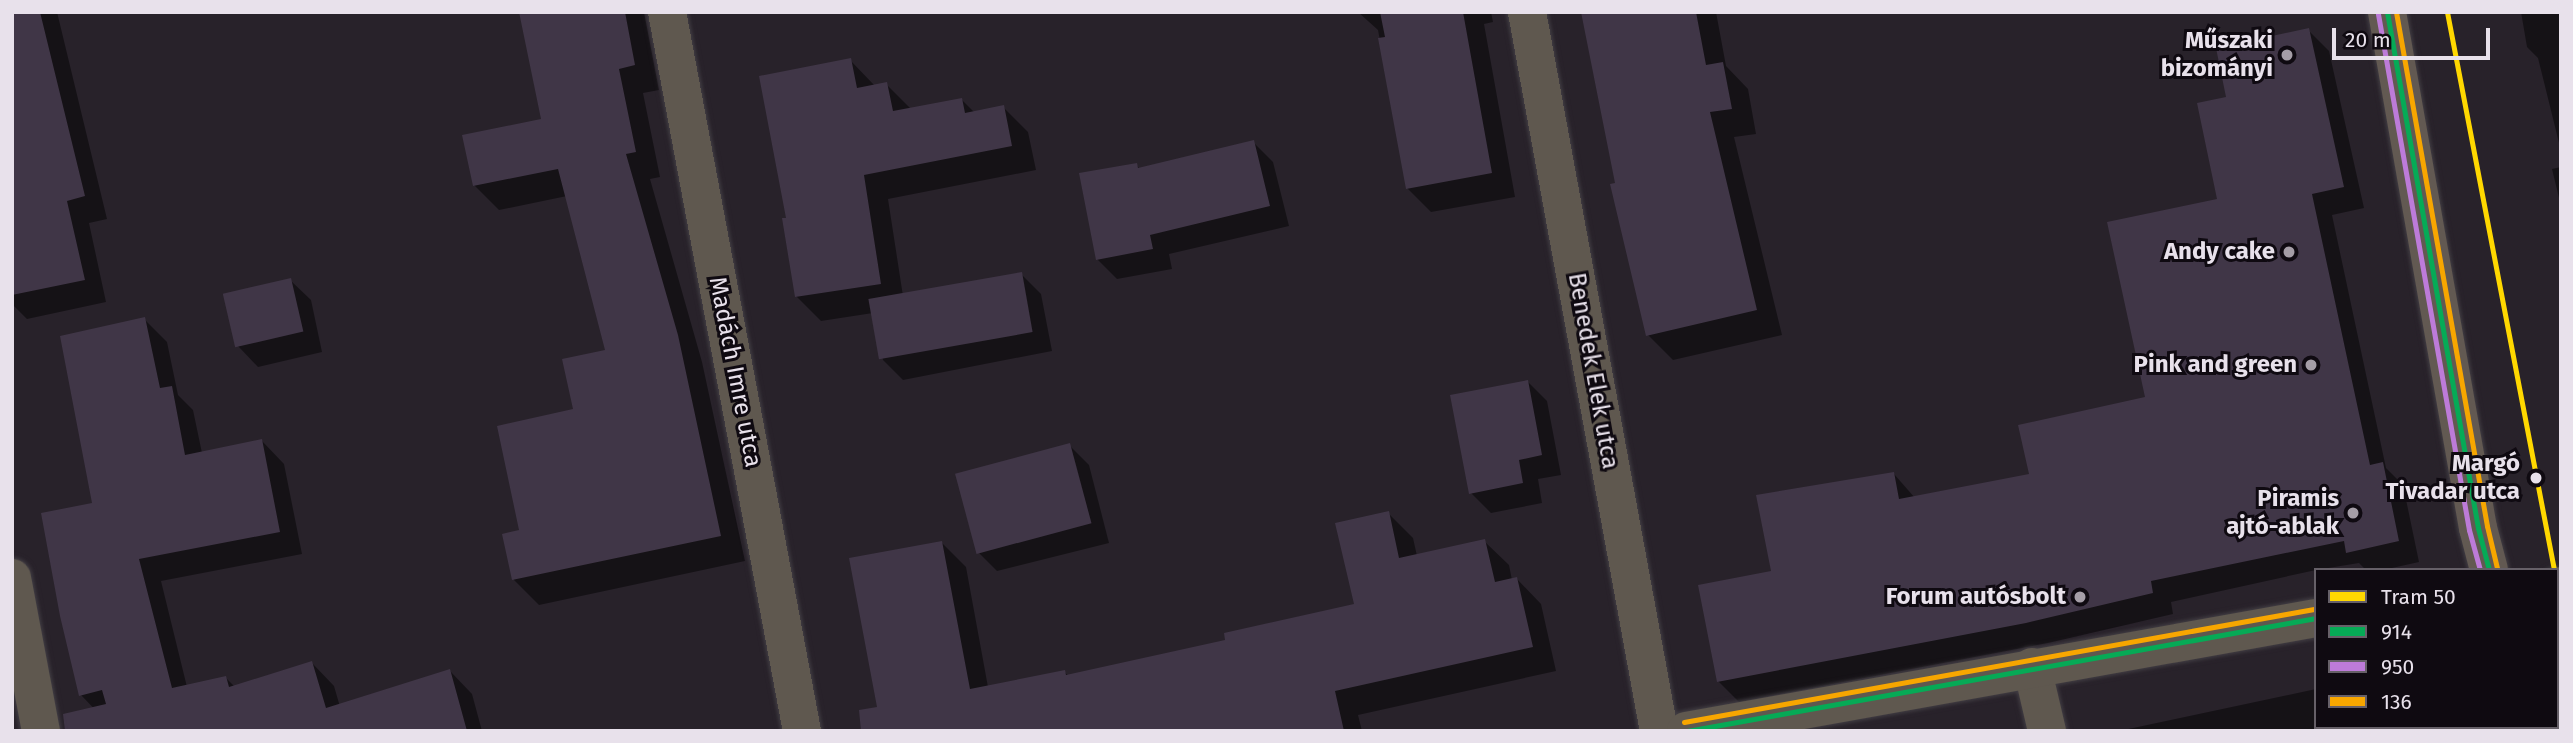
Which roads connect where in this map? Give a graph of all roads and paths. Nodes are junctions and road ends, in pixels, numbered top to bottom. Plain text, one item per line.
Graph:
1 (667, 12) edge
2 (1527, 12) edge
3 (2387, 12) edge
4 (2488, 568) edge
5 (12, 578) edge
6 (2314, 618) edge
7 (2032, 667) junction
8 (41, 731) edge
9 (802, 731) edge
10 (1659, 731) edge
11 (1686, 731) edge
12 (2047, 731) edge

1 - 9 street, Madách Imre utca
2 - 10 street, Benedek Elek utca
3 - 4 main road
5 - 8 street
6 - 7 street
7 - 11 street
7 - 12 street

